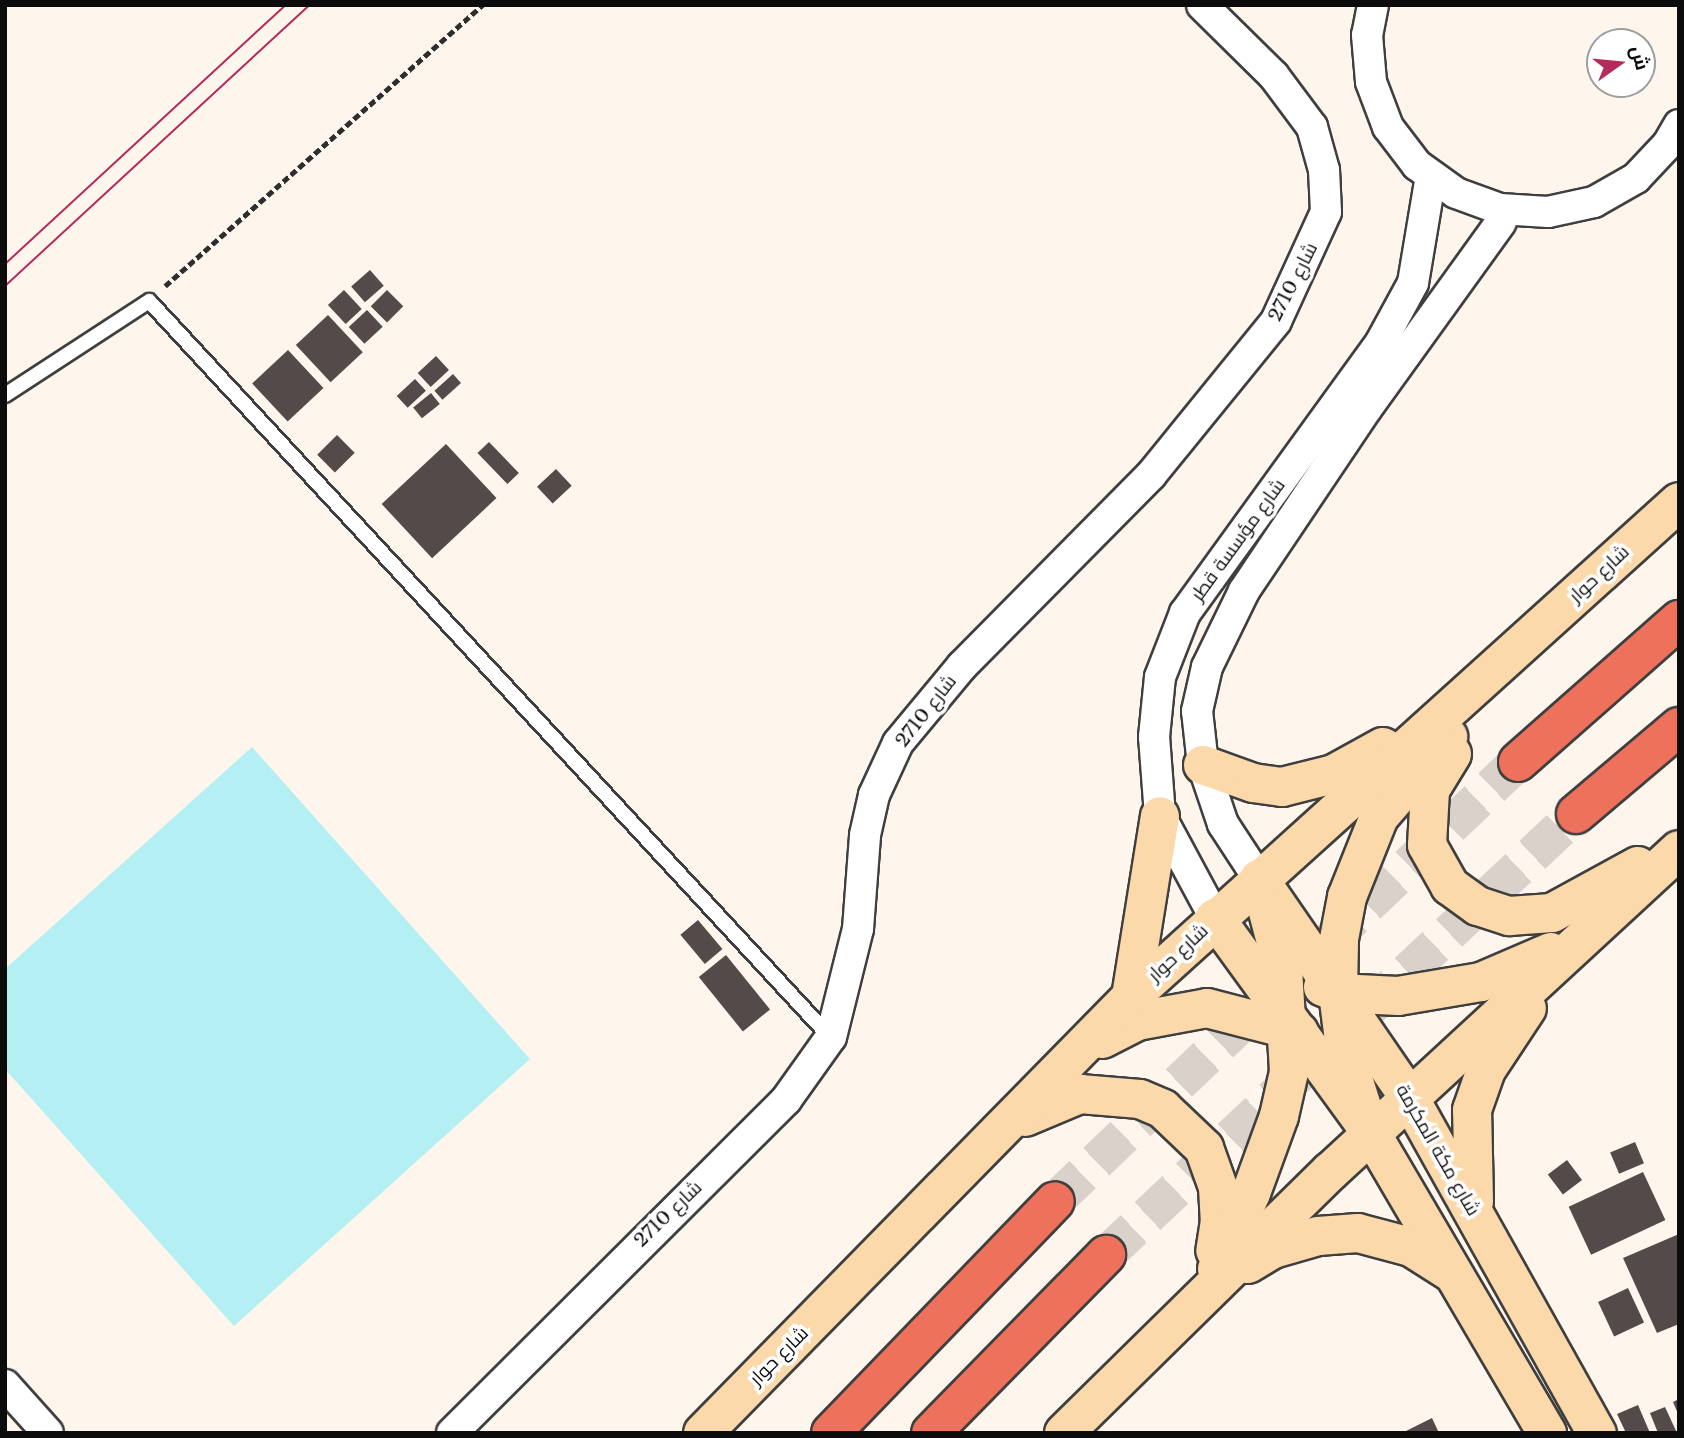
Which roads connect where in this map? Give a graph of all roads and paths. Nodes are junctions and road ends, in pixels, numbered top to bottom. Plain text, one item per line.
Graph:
1 (483, 5) edge
2 (1202, 5) edge
3 (1373, 5) edge
4 (1679, 125) edge
5 (1430, 181) dead end
6 (1501, 222) dead end
7 (149, 301) junction
8 (5, 395) edge
9 (1679, 502) edge
10 (1679, 612) edge
11 (1679, 621) edge
12 (1545, 624) junction
13 (1623, 666) junction
14 (1444, 715) junction
15 (1679, 727) edge
16 (1518, 762) tunnel mouth
17 (1203, 765) junction
18 (1576, 814) tunnel mouth
19 (1160, 816) junction
20 (1679, 843) edge
21 (1679, 850) edge
22 (1259, 879) junction
23 (1215, 918) junction
24 (1576, 941) junction
25 (1283, 969) junction
26 (1338, 993) junction
27 (1131, 998) junction
28 (1290, 1027) junction
29 (831, 1037) junction
30 (1081, 1049) junction
31 (1346, 1056) junction
32 (1410, 1099) junction
33 (1010, 1124) junction
34 (1371, 1133) junction
35 (1055, 1201) tunnel mouth
36 (1475, 1215) junction
37 (1106, 1255) tunnel mouth
38 (1460, 1278) junction
39 (1208, 1287) junction
40 (5, 1385) edge
41 (48, 1433) edge
42 (452, 1433) edge
43 (703, 1433) edge
44 (831, 1433) edge
45 (931, 1433) edge
46 (1064, 1433) edge
47 (1547, 1433) edge
48 (1597, 1433) edge

1 - 7 path
2 - 29 street, شارع 2710
3 - 4 street
5 - 19 street, شارع مؤسسة قطر
6 - 17 street, شارع مؤسسة قطر
7 - 8 lane
7 - 29 lane
9 - 12 main road, شارع حوار
10 - 13 highway
11 - 13 highway
12 - 14 main road, شارع حوار
12 - 20 main road
12 - 26 main road
13 - 16 highway
14 - 17 main road
14 - 22 main road, شارع حوار
15 - 18 highway
17 - 22 street, شارع مؤسسة قطر
19 - 23 street, شارع مؤسسة قطر
19 - 27 main road
21 - 24 main road
22 - 23 main road, شارع حوار
22 - 25 main road
22 - 26 main road, شارع مكة المكرمة
23 - 25 main road
23 - 27 main road, شارع حوار
23 - 28 main road
24 - 26 main road
24 - 32 main road
24 - 36 main road
25 - 26 main road
25 - 28 main road
26 - 31 main road
26 - 32 main road, شارع مكة المكرمة
27 - 30 main road, شارع حوار
28 - 30 main road
28 - 31 main road
28 - 34 main road
28 - 39 main road
29 - 42 street, شارع 2710
30 - 33 main road, شارع حوار
31 - 32 main road
31 - 34 main road
32 - 34 main road
32 - 36 main road, شارع مكة المكرمة
33 - 39 main road
33 - 43 main road, شارع حوار
34 - 38 main road
34 - 39 main road
35 - 44 highway
36 - 48 main road, شارع مكة المكرمة
37 - 45 highway
38 - 39 main road
38 - 47 main road
39 - 46 main road
40 - 41 street

